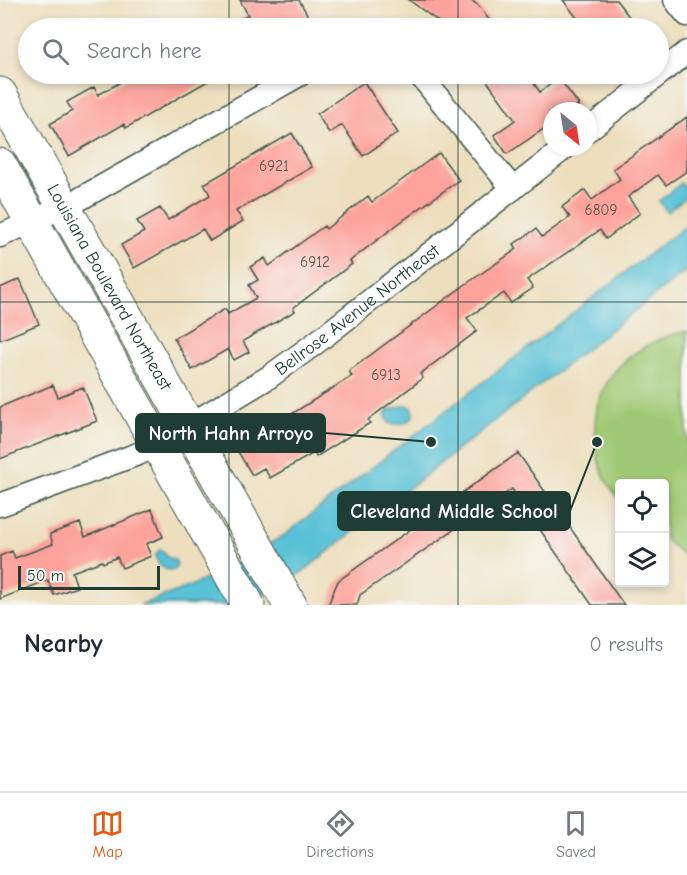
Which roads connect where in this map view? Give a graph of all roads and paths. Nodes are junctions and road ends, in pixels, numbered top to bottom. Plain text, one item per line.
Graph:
1 (675, 0) edge
2 (687, 15) edge
3 (687, 52) edge
4 (669, 66) edge
5 (283, 84) edge
6 (428, 84) edge
7 (646, 84) edge
8 (0, 94) edge
9 (597, 123) edge
10 (555, 156) edge
11 (0, 165) edge
12 (513, 189) junction
13 (64, 206) junction
14 (32, 222) junction
15 (0, 236) edge
16 (189, 426) junction
17 (157, 445) junction
18 (0, 505) edge
19 (286, 599) edge
20 (248, 605) edge

1 - 2 street
3 - 4 street
5 - 13 street
6 - 12 street
7 - 9 street
8 - 13 main road, Louisiana Boulevard Northeast
10 - 12 street, Bellrose Avenue Northeast
11 - 14 main road, Louisiana Boulevard Northeast
12 - 16 street, Bellrose Avenue Northeast
13 - 14 street
13 - 16 main road, Louisiana Boulevard Northeast
14 - 15 street
14 - 17 main road, Louisiana Boulevard Northeast
16 - 17 street, Bellrose Avenue Northeast
16 - 19 main road, Louisiana Boulevard Northeast
17 - 18 street, Bellrose Avenue Northeast
17 - 20 main road, Louisiana Boulevard Northeast

